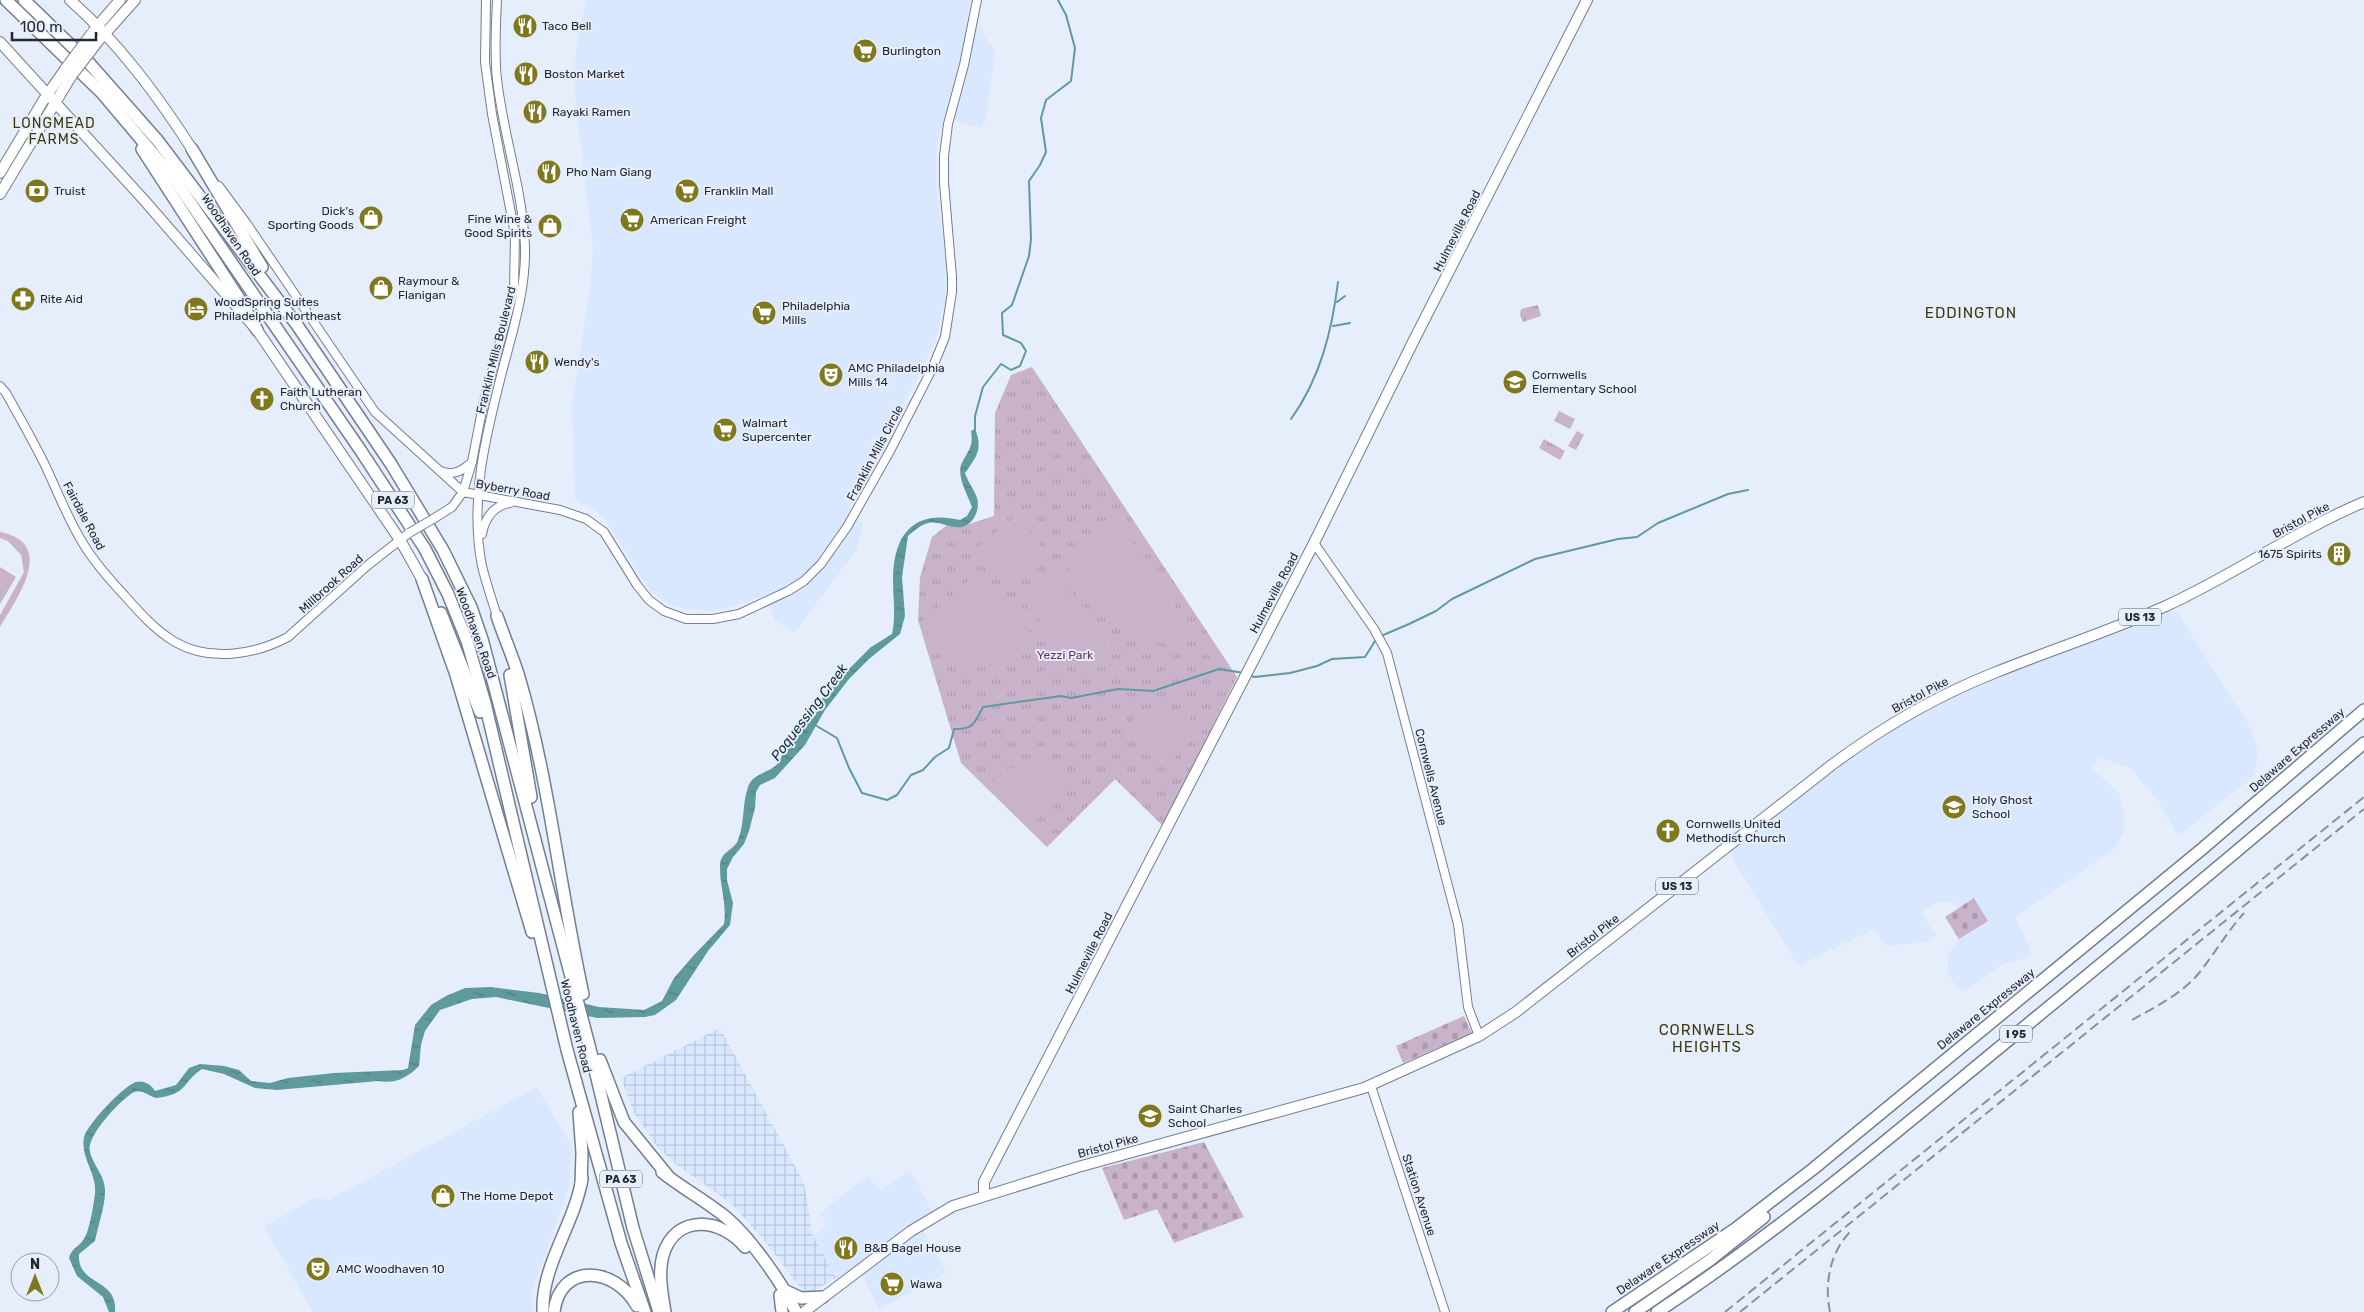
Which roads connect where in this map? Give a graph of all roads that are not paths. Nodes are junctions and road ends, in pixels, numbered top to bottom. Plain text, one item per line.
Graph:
1 (6, 0) edge
2 (24, 0) edge
3 (70, 0) edge
4 (120, 0) edge
5 (135, 0) edge
6 (486, 0) edge
7 (497, 0) edge
8 (977, 0) edge
9 (1587, 0) edge
10 (98, 33) junction
11 (0, 42) edge
12 (69, 72) junction
13 (87, 79) junction
14 (47, 94) junction
15 (54, 103) junction
16 (18, 143) junction
17 (27, 148) junction
18 (192, 149) junction
19 (0, 173) edge
20 (0, 194) edge
21 (297, 325) junction
22 (257, 330) junction
23 (0, 386) edge
24 (472, 462) junction
25 (437, 469) junction
26 (463, 492) junction
27 (478, 496) junction
28 (515, 502) junction
29 (2364, 502) edge
30 (560, 510) joint
31 (400, 540) junction
32 (1314, 543) junction
33 (480, 546) junction
34 (422, 579) junction
35 (497, 616) junction
36 (198, 651) joint
37 (2364, 710) edge
38 (2364, 743) edge
39 (503, 777) junction
40 (546, 877) junction
41 (550, 993) junction
42 (580, 998) junction
43 (555, 1012) junction
44 (585, 1017) junction
45 (1479, 1036) junction
46 (589, 1044) junction
47 (567, 1050) junction
48 (1371, 1086) junction
49 (1892, 1103) junction
50 (668, 1176) junction
51 (581, 1185) junction
52 (984, 1195) junction
53 (782, 1292) junction
54 (823, 1298) junction
55 (543, 1312) edge
56 (554, 1312) edge
57 (640, 1312) edge
58 (645, 1312) edge
59 (659, 1312) edge
60 (664, 1312) edge
61 (782, 1312) edge
62 (795, 1312) edge
63 (804, 1312) edge
64 (1445, 1312) edge
65 (1612, 1312) edge
66 (1635, 1312) edge
67 (1657, 1312) edge

1 - 13 highway, Woodhaven Road / PA 63
2 - 21 highway, Woodhaven Road / PA 63
3 - 10 main road, Woodhaven Road
4 - 10 main road
5 - 10 main road
6 - 24 street, Franklin Mills Boulevard
7 - 27 street, Franklin Mills Boulevard
8 - 30 street, Franklin Mills Circle
9 - 32 main road, Hulmeville Road
10 - 12 main road, bridge
10 - 18 main road, Woodhaven Road
11 - 14 main road
12 - 14 main road
12 - 15 main road
13 - 22 highway
13 - 39 highway, Woodhaven Road / PA 63
14 - 15 main road
14 - 16 main road
15 - 17 main road
15 - 22 main road
16 - 17 main road
16 - 19 main road
17 - 20 main road
18 - 21 highway
18 - 25 street, Woodhaven Road
21 - 40 highway, Woodhaven Road / PA 63
22 - 31 main road
23 - 36 street, Fairdale Road
24 - 25 street
24 - 26 street, Franklin Mills Boulevard
25 - 26 street, Woodhaven Road
26 - 27 street, Byberry Road
26 - 31 street, Millbrook Road, bridge
27 - 28 street, Byberry Road
27 - 33 street, Woodhaven Road
28 - 30 street, Byberry Road
28 - 33 street
29 - 45 main road, Bristol Pike / US 13
31 - 34 main road
31 - 36 street, Millbrook Road
32 - 45 street, Cornwells Avenue
32 - 52 main road, Hulmeville Road
33 - 35 street, Woodhaven Road
34 - 39 highway
34 - 41 highway
35 - 40 highway
35 - 42 highway
37 - 49 highway, Delaware Expressway / I 95
38 - 67 highway, I 95
39 - 41 highway, Woodhaven Road / PA 63
40 - 42 highway, Woodhaven Road / PA 63
41 - 43 highway, Woodhaven Road / PA 63
42 - 44 highway, Woodhaven Road / PA 63
43 - 47 highway, Woodhaven Road / PA 63
43 - 51 highway
44 - 46 highway, Woodhaven Road / PA 63
44 - 50 highway
45 - 48 main road, Bristol Pike / US 13
46 - 50 highway
46 - 59 highway, Woodhaven Road / PA 63
47 - 51 highway
47 - 58 highway, Woodhaven Road / PA 63
48 - 52 main road, Bristol Pike / US 13
48 - 64 street, Station Avenue
49 - 65 highway, Delaware Expressway / I 95
49 - 66 highway
50 - 53 highway
51 - 55 highway
52 - 54 main road, Bristol Pike / US 13
53 - 54 highway
53 - 60 highway
53 - 61 highway
53 - 62 highway
54 - 63 main road, Bristol Pike / US 13
56 - 57 highway

